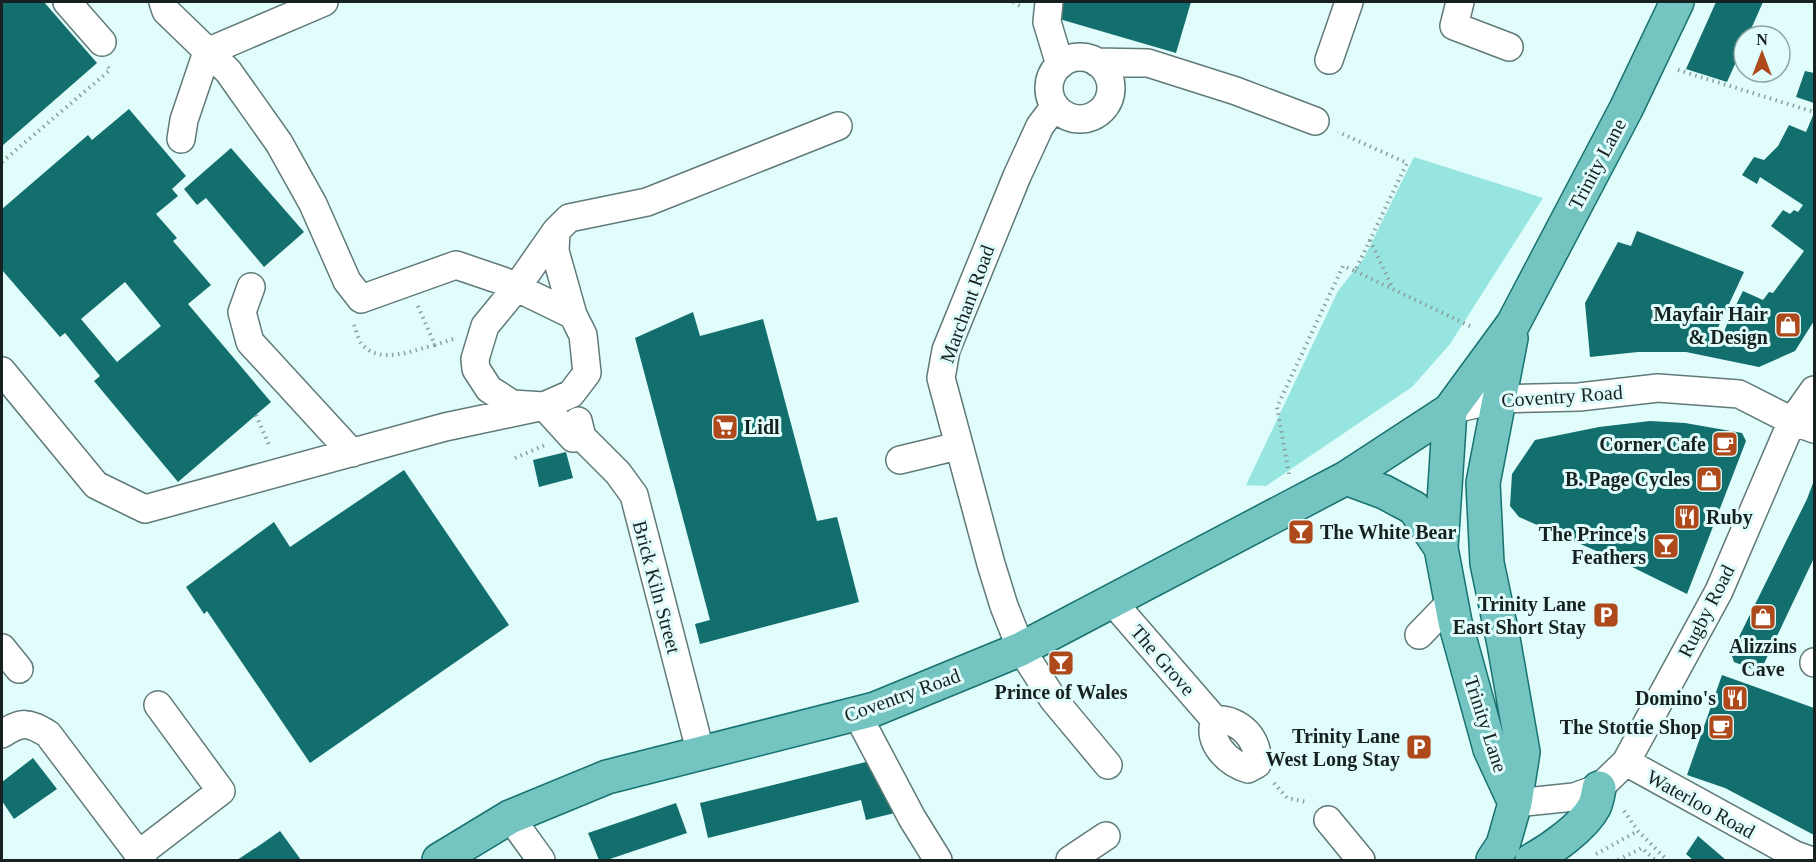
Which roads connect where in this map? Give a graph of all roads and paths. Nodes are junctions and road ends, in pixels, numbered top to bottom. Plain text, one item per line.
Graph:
1 (67, 2) edge
2 (163, 2) edge
3 (324, 2) edge
4 (1049, 2) edge
5 (1349, 2) edge
6 (1460, 2) edge
7 (1677, 2) edge
8 (102, 42) dead end
9 (1509, 47) dead end
10 (207, 52) junction
11 (1329, 60) dead end
12 (1648, 61) junction
13 (1096, 62) junction
14 (1060, 65) junction
15 (110, 70) dead end
16 (1055, 106) junction
17 (1815, 112) edge
18 (1315, 121) joint
19 (838, 126) dead end
20 (181, 139) dead end
21 (2, 162) edge
22 (556, 231) junction
23 (1370, 240) junction
24 (1355, 272) junction
25 (252, 287) dead end
26 (517, 287) junction
27 (1393, 290) junction
28 (414, 297) dead end
29 (573, 315) junction
30 (354, 324) dead end
31 (1508, 333) junction
32 (462, 336) dead end
33 (435, 345) junction
34 (2, 371) edge
35 (1815, 390) edge
36 (570, 394) junction
37 (1498, 399) junction
38 (544, 406) junction
39 (1450, 410) junction
40 (256, 415) dead end
41 (1803, 425) edge
42 (579, 435) junction
43 (958, 446) junction
44 (542, 447) dead end
45 (352, 453) junction
46 (273, 454) dead end
47 (515, 458) dead end
48 (900, 460) dead end
49 (1346, 478) junction
50 (1294, 505) junction
51 (1441, 548) junction
52 (1111, 600) junction
53 (1451, 602) junction
54 (1419, 635) dead end
55 (2, 648) edge
56 (1021, 649) junction
57 (19, 669) dead end
58 (158, 705) dead end
59 (857, 714) junction
60 (2, 734) edge
61 (700, 754) junction
62 (1626, 762) junction
63 (1257, 764) joint
64 (1108, 765) dead end
65 (1602, 786) junction
66 (1515, 803) junction
67 (510, 817) junction
68 (1328, 820) joint
69 (1638, 831) junction
70 (1106, 836) dead end
71 (1592, 856) dead end
72 (141, 857) edge
73 (439, 861) edge
74 (541, 861) edge
75 (938, 861) edge
76 (1070, 861) edge
77 (1361, 861) edge
78 (1493, 861) edge
79 (1532, 861) edge
80 (1618, 861) edge
81 (1654, 861) edge
82 (1667, 861) edge
83 (1809, 861) edge

1 - 8 street
2 - 10 street
3 - 10 street
4 - 14 street
5 - 11 street
6 - 9 street
7 - 12 main road, Trinity Lane
10 - 20 street
10 - 26 street
12 - 17 path
12 - 31 main road, Trinity Lane
13 - 14 street
13 - 16 street
13 - 18 street
14 - 16 street
15 - 21 path
16 - 43 street, Marchant Road
18 - 23 path
19 - 22 street
22 - 26 street
22 - 29 street
23 - 24 path
23 - 27 path
24 - 27 path
24 - 50 path
25 - 45 street
26 - 29 street
26 - 38 street
27 - 31 path
28 - 33 path
29 - 36 street
30 - 33 path
31 - 37 main road, Trinity Lane
31 - 39 main road, Trinity Lane
32 - 33 path
34 - 45 street
35 - 41 street, Rugby Road
36 - 38 street
36 - 42 street
37 - 39 street, Coventry Road
37 - 41 street, Coventry Road
37 - 66 main road, Trinity Lane
38 - 42 street, Brick Kiln Street
38 - 45 street
39 - 49 main road, Coventry Road
39 - 51 main road, Trinity Lane
40 - 46 path
41 - 62 street, Rugby Road
42 - 61 street, Brick Kiln Street
43 - 48 street
43 - 56 street, Marchant Road
44 - 47 path
49 - 50 main road, Coventry Road
49 - 51 main road
50 - 52 main road, Coventry Road
51 - 53 main road, Trinity Lane
52 - 56 main road, Coventry Road
52 - 63 street, The Grove
53 - 54 street
53 - 66 main road, Trinity Lane
55 - 57 street
56 - 59 main road, Coventry Road
56 - 64 street, Marchant Road
58 - 72 street
59 - 61 main road, Coventry Road
59 - 75 street
60 - 72 street
61 - 67 main road, Coventry Road
62 - 65 street, Rugby Road
62 - 83 street, Waterloo Road
63 - 68 path
65 - 66 street, Rugby Road
65 - 69 path
65 - 79 main road, Rugby Road
66 - 78 main road
67 - 73 main road, Coventry Road
67 - 74 street
68 - 77 street
69 - 71 path
69 - 82 path
70 - 76 street
80 - 81 path

